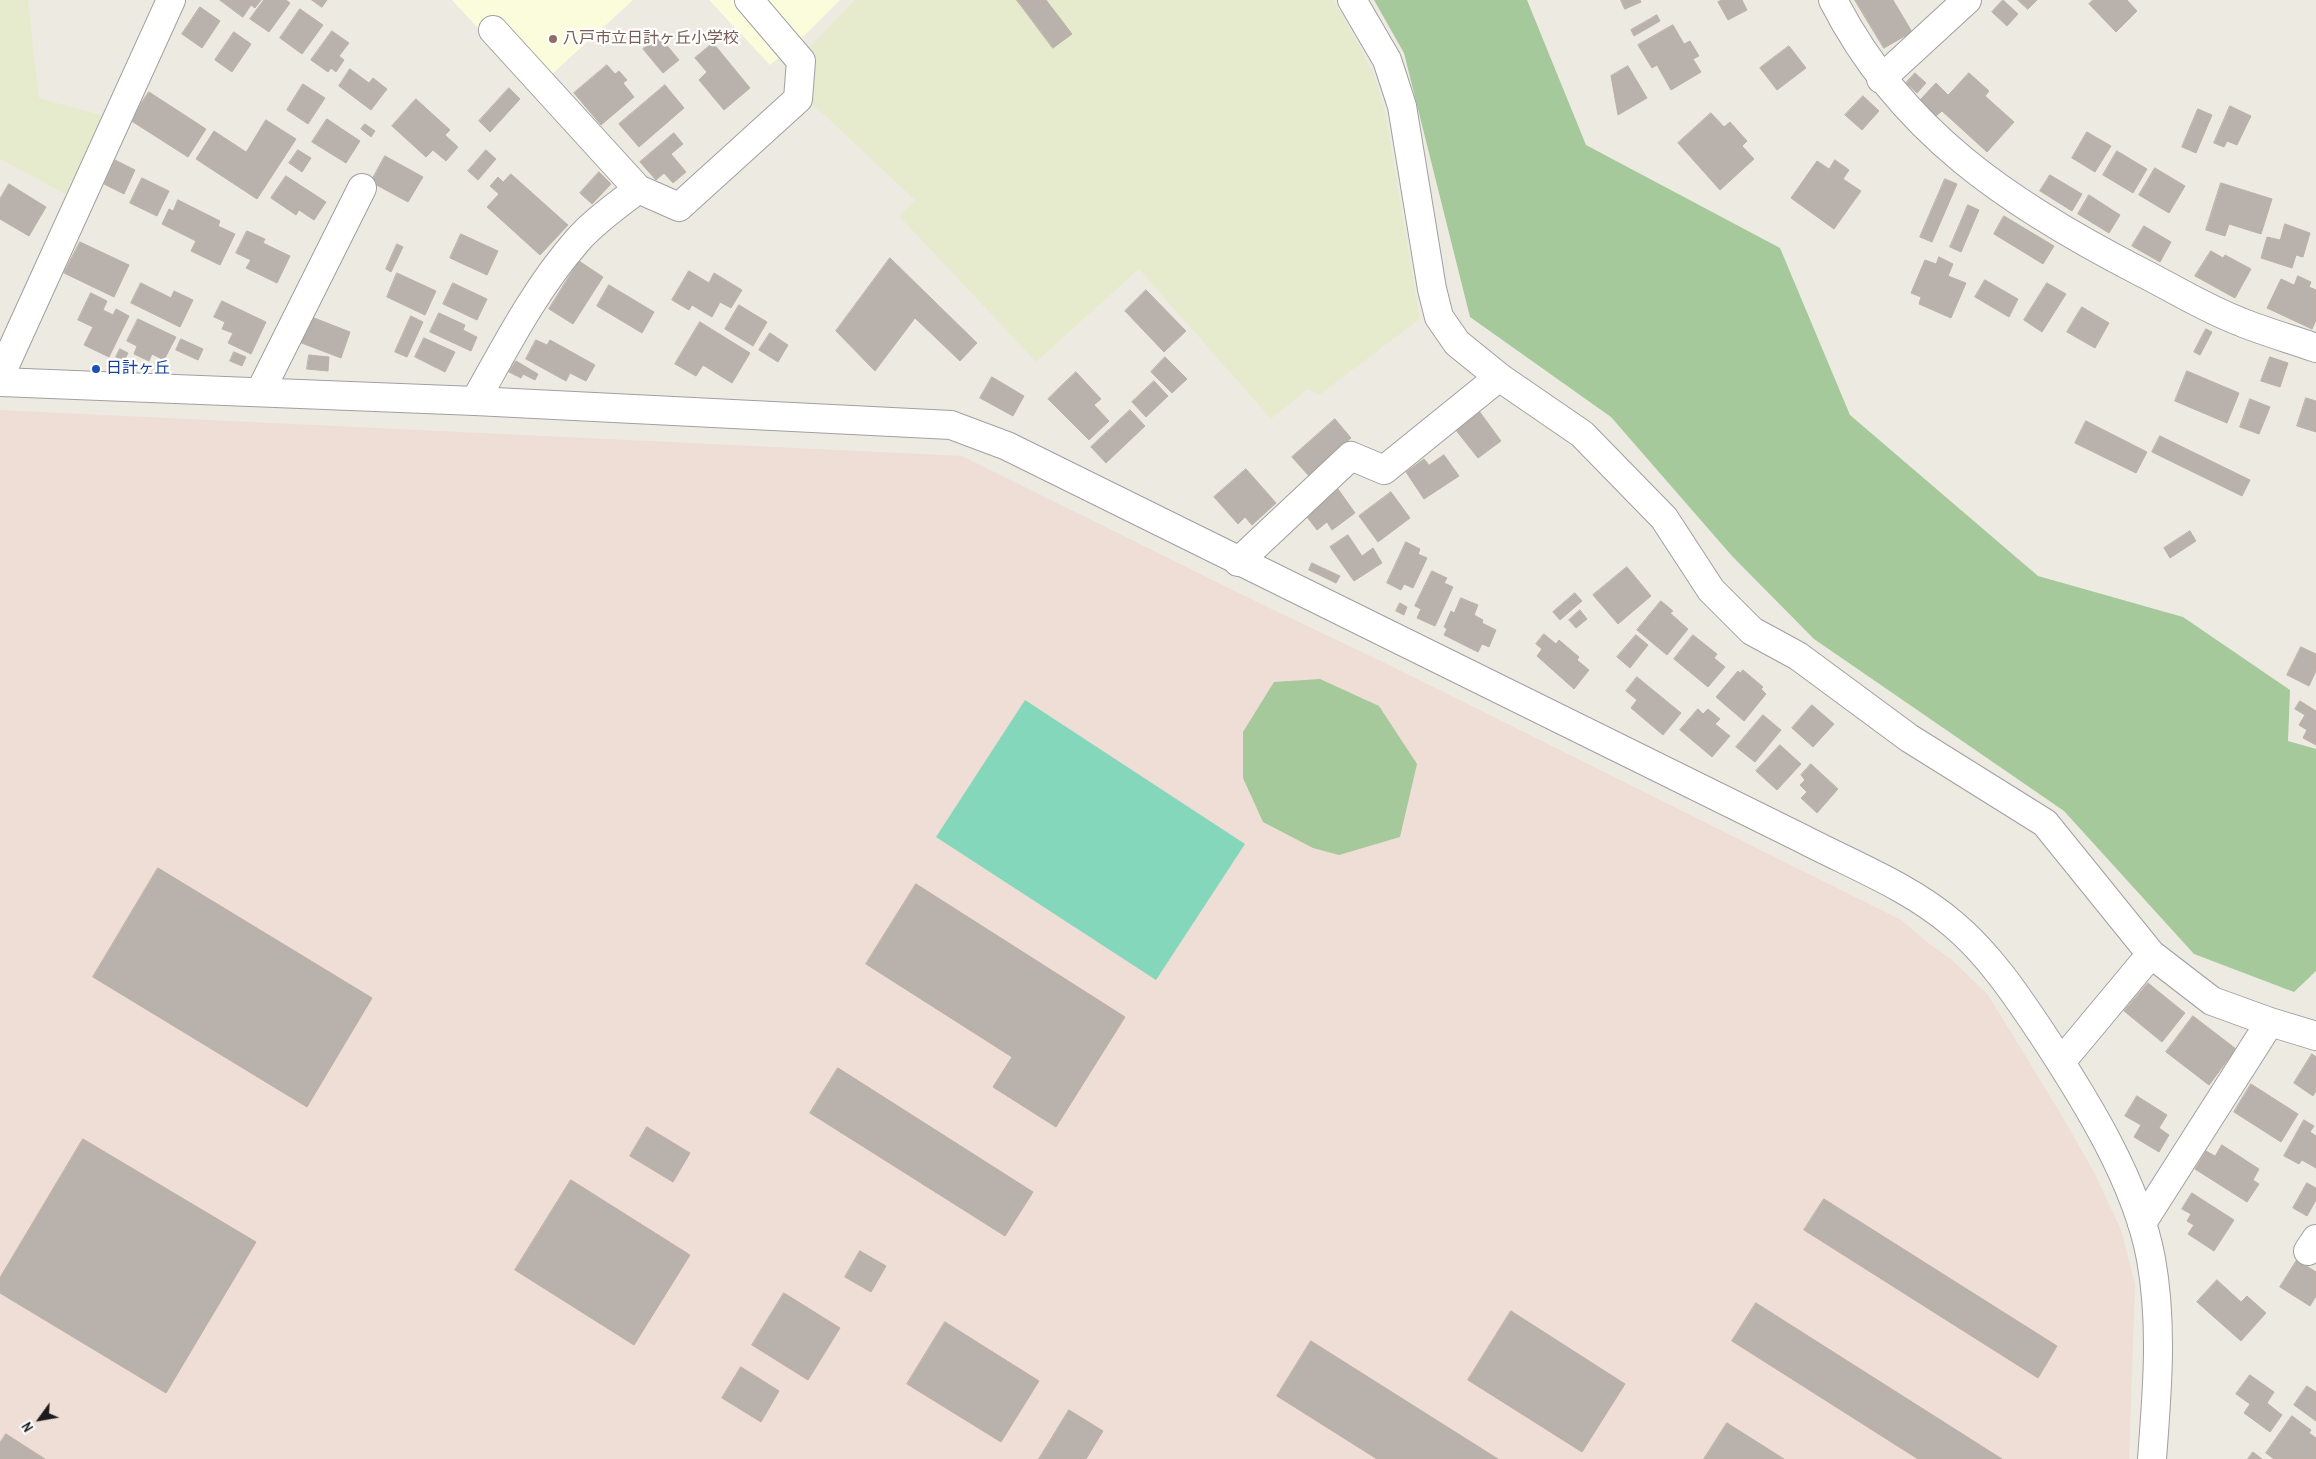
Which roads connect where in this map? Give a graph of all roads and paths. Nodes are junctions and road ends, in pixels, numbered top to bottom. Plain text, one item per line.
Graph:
1 (171, 0) edge
2 (749, 0) edge
3 (1352, 0) edge
4 (1833, 0) edge
5 (1967, 0) edge
6 (492, 30) dead end
7 (1881, 79) junction
8 (362, 188) dead end
9 (638, 189) junction
10 (2316, 348) edge
11 (0, 376) edge
12 (1499, 377) junction
13 (0, 382) edge
14 (260, 392) junction
15 (474, 401) junction
16 (1238, 562) junction
17 (2150, 954) junction
18 (2270, 1022) junction
19 (2311, 1026) edge
20 (2061, 1062) junction
21 (2142, 1223) junction
22 (2152, 1459) edge

1 - 11 street
2 - 9 street
3 - 12 street
4 - 7 street
5 - 7 street
6 - 9 street
7 - 10 street
8 - 14 street
9 - 15 street
12 - 16 street
12 - 17 street
13 - 14 street
14 - 15 street
15 - 16 street
16 - 20 street
17 - 18 street
17 - 20 street
18 - 19 street
18 - 21 street
20 - 21 street
21 - 22 street

